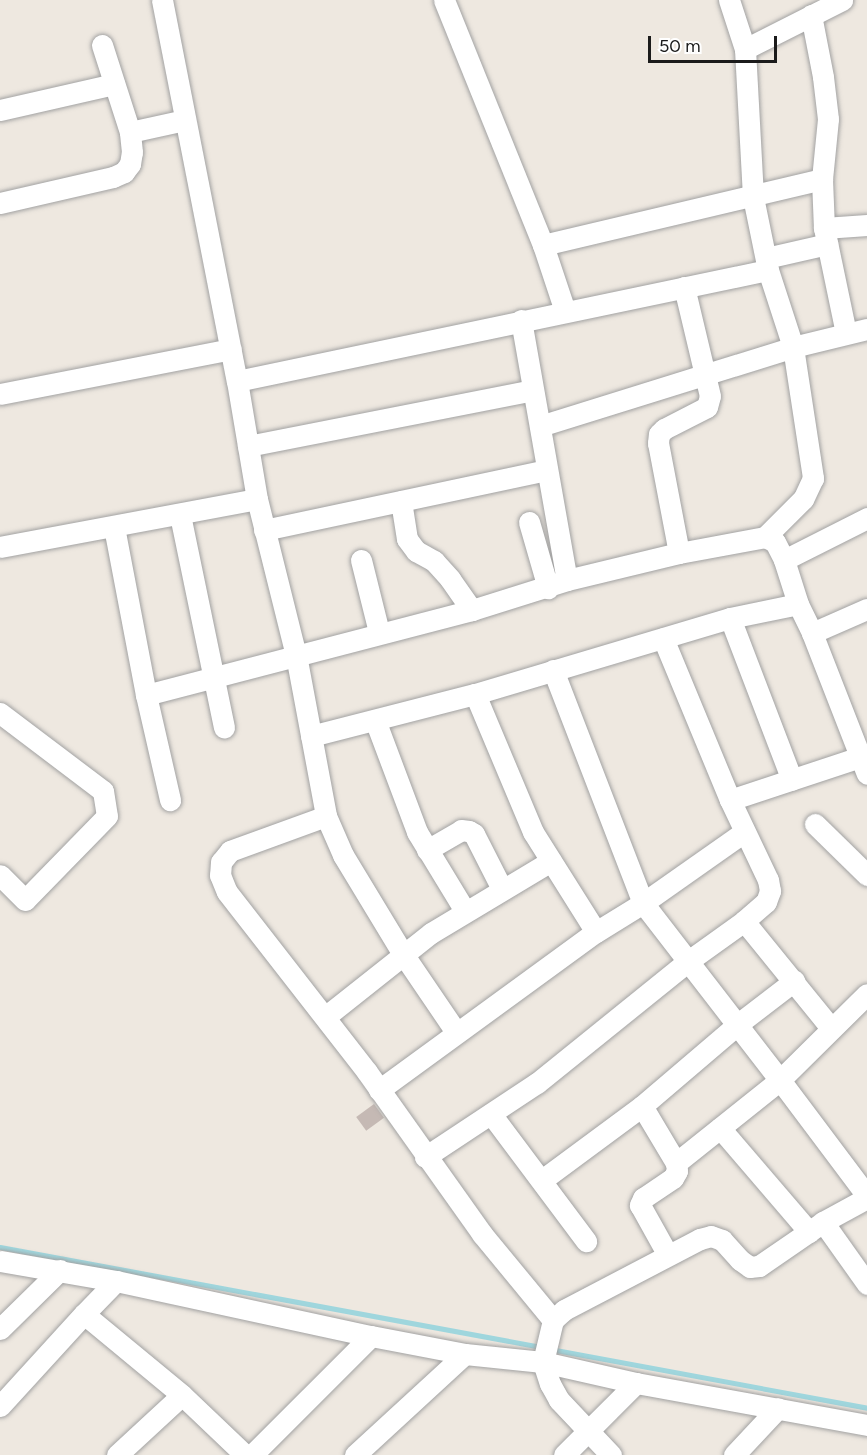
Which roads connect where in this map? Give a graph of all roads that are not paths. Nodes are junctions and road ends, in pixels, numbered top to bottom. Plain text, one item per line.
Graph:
1 (162, 0) edge
2 (444, 0) edge
3 (730, 0) edge
4 (842, 0) edge
5 (811, 15) junction
6 (102, 45) dead end
7 (745, 50) junction
8 (114, 84) junction
9 (0, 110) edge
10 (185, 120) junction
11 (130, 132) junction
12 (822, 179) junction
13 (753, 197) junction
14 (0, 203) edge
15 (867, 225) edge
16 (826, 236) junction
17 (543, 245) junction
18 (767, 264) junction
19 (684, 287) junction
20 (565, 311) junction
21 (522, 320) junction
22 (867, 329) edge
23 (846, 333) junction
24 (793, 347) junction
25 (231, 349) junction
26 (706, 375) junction
27 (237, 381) junction
28 (533, 390) junction
29 (0, 394) edge
30 (540, 426) junction
31 (248, 446) junction
32 (547, 470) junction
33 (257, 499) junction
34 (401, 501) junction
35 (180, 515) junction
36 (867, 518) edge
37 (530, 522) dead end
38 (114, 527) junction
39 (264, 530) junction
40 (765, 537) junction
41 (0, 547) edge
42 (679, 553) junction
43 (361, 560) dead end
44 (784, 560) junction
45 (557, 584) junction
46 (798, 604) junction
47 (867, 609) edge
48 (472, 610) junction
49 (730, 618) junction
50 (379, 632) junction
51 (812, 633) junction
52 (663, 638) junction
53 (296, 655) junction
54 (553, 670) junction
55 (214, 677) junction
56 (475, 694) junction
57 (146, 695) junction
58 (0, 712) edge
59 (375, 720) junction
60 (224, 727) dead end
61 (311, 736) junction
62 (862, 753) edge
63 (792, 780) junction
64 (170, 800) dead end
65 (730, 800) junction
66 (326, 816) junction
67 (815, 824) dead end
68 (744, 832) junction
69 (427, 850) junction
70 (551, 861) junction
71 (0, 875) edge
72 (867, 875) edge
73 (502, 889) junction
74 (643, 903) junction
75 (465, 911) junction
76 (744, 921) junction
77 (596, 932) junction
78 (403, 954) junction
79 (687, 962) junction
80 (794, 981) junction
81 (867, 994) edge
82 (325, 1017) junction
83 (738, 1024) junction
84 (831, 1028) junction
85 (456, 1032) junction
86 (780, 1080) junction
87 (379, 1090) junction
88 (642, 1106) junction
89 (491, 1114) junction
90 (720, 1128) junction
91 (425, 1157) junction
92 (676, 1163) junction
93 (542, 1180) junction
94 (867, 1197) edge
95 (816, 1227) junction
96 (586, 1241) dead end
97 (669, 1255) junction
98 (0, 1261) edge
99 (60, 1270) junction
100 (116, 1281) junction
101 (867, 1284) edge
102 (84, 1314) junction
103 (552, 1324) junction
104 (0, 1329) edge
105 (371, 1336) junction
106 (465, 1354) junction
107 (544, 1357) junction
108 (636, 1383) junction
109 (182, 1395) junction
110 (0, 1406) edge
111 (778, 1408) junction
112 (867, 1425) edge
113 (588, 1432) junction
114 (117, 1455) edge
115 (245, 1455) edge
116 (252, 1455) edge
117 (355, 1455) edge
118 (564, 1455) edge
119 (611, 1455) edge
120 (734, 1455) edge

1 - 10 street
2 - 17 street
3 - 7 street
4 - 5 street
5 - 7 street
5 - 12 street
6 - 8 street
7 - 13 street
8 - 9 street
8 - 11 street
10 - 11 street
10 - 25 street
11 - 14 street
12 - 13 street
12 - 16 street
13 - 17 street
13 - 18 street
15 - 16 street
16 - 18 street
16 - 23 street
17 - 20 street
18 - 19 street
18 - 24 street
19 - 20 street
19 - 26 street
20 - 21 street
21 - 27 street
21 - 28 street
22 - 23 street
23 - 24 street
24 - 26 street
24 - 40 street
25 - 27 street
25 - 29 street
26 - 30 street
26 - 42 street
27 - 31 street
28 - 30 street
28 - 31 street
30 - 32 street
31 - 33 street
32 - 34 street
32 - 45 street
33 - 35 street
33 - 39 street
34 - 39 street
34 - 48 street
35 - 38 street
35 - 55 street
36 - 44 street
37 - 45 street
38 - 41 street
38 - 57 street
39 - 53 street
40 - 42 street
40 - 44 street
42 - 45 street
43 - 50 street
44 - 46 street
45 - 48 street
46 - 49 street
46 - 51 street
47 - 51 street
48 - 50 street
49 - 52 street
49 - 63 street
50 - 53 street
51 - 62 street
52 - 54 street
52 - 65 street
53 - 55 street
53 - 61 street
54 - 56 street
54 - 74 street
55 - 57 street
55 - 60 street
56 - 59 street
56 - 70 street
57 - 64 street
58 - 71 street
59 - 61 street
59 - 69 street
61 - 66 street
62 - 63 street
63 - 65 street
65 - 68 street
66 - 78 street
66 - 82 street
67 - 72 street
68 - 74 street
68 - 76 street
69 - 73 street
69 - 75 street
70 - 73 street
70 - 77 street
73 - 75 street
74 - 77 street
74 - 79 street
75 - 78 street
76 - 79 street
76 - 80 street
77 - 85 street
78 - 82 street
78 - 85 street
79 - 83 street
79 - 89 street
80 - 83 street
80 - 84 street
81 - 84 street
82 - 87 street
83 - 86 street
83 - 88 street
84 - 86 street
85 - 87 street
86 - 90 street
86 - 94 street
87 - 91 street
88 - 92 street
88 - 93 street
89 - 91 street
89 - 93 street
90 - 92 street
90 - 95 street
91 - 103 street
92 - 97 street
93 - 96 street
94 - 95 street
95 - 97 street
95 - 101 street
97 - 103 street
98 - 99 street
99 - 100 street
99 - 104 street
100 - 102 street
100 - 105 street
102 - 109 street
102 - 110 street
103 - 107 street
105 - 106 street
105 - 116 street
106 - 107 street
106 - 117 street
107 - 108 street
107 - 113 street
108 - 111 street
108 - 113 street
109 - 114 street
109 - 115 street
111 - 112 street
111 - 120 street
113 - 118 street
113 - 119 street

